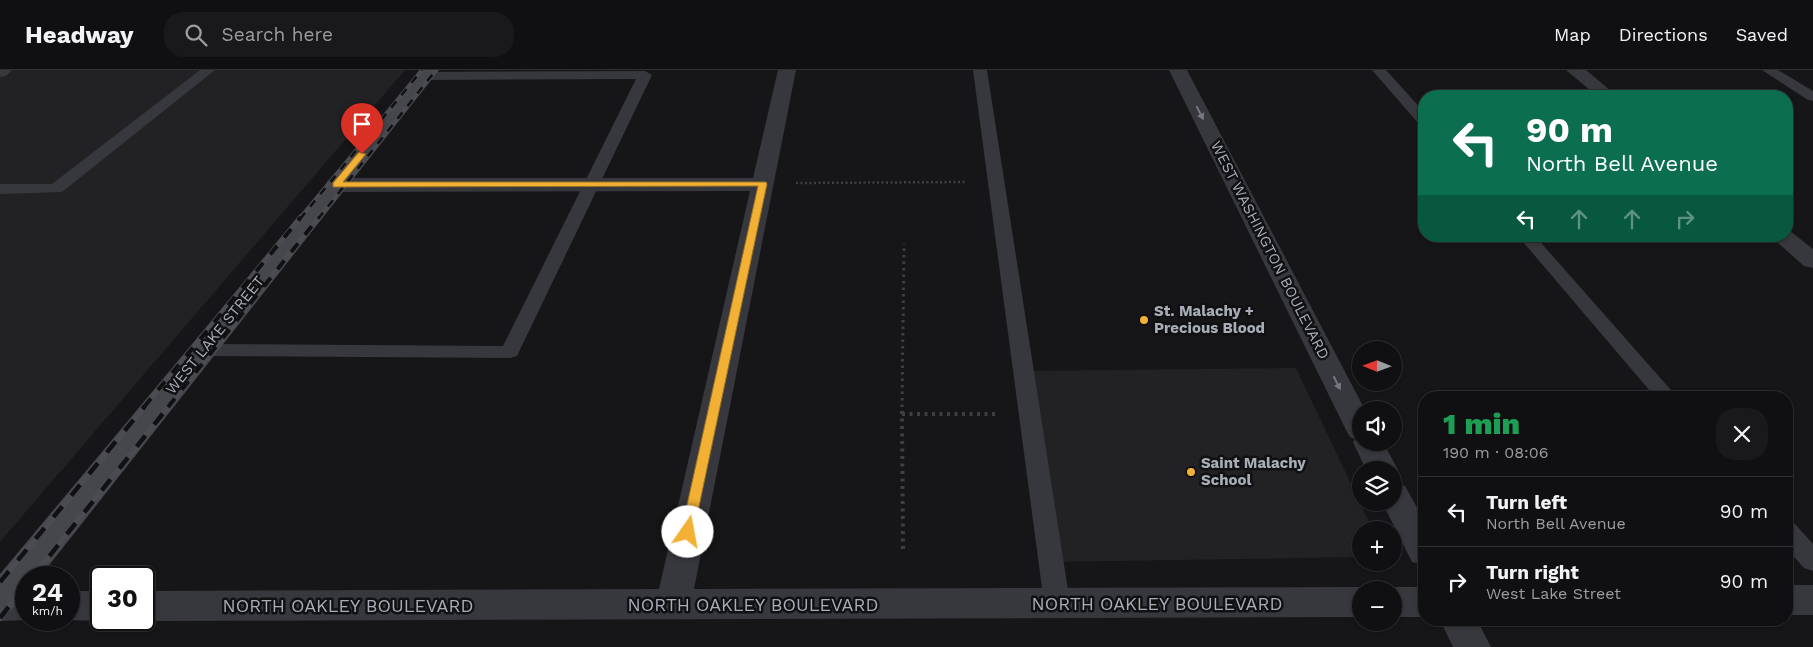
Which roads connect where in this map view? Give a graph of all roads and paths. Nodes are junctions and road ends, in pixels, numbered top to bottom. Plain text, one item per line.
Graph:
1 (3, 70) edge
2 (208, 70) edge
3 (787, 70) edge
4 (980, 70) edge
5 (1178, 70) edge
6 (1379, 70) edge
7 (1575, 70) edge
8 (1769, 70) edge
9 (0, 72) edge
10 (427, 73) edge
11 (1600, 90) edge
12 (1813, 97) edge
13 (1418, 114) edge
14 (996, 182) junction
15 (592, 184) junction
16 (763, 184) junction
17 (336, 185) junction
18 (0, 189) edge
19 (1531, 242) edge
20 (1789, 242) edge
21 (904, 244) dead end
22 (1813, 261) edge
23 (203, 350) junction
24 (1662, 391) edge
25 (1352, 412) edge
26 (902, 414) junction
27 (1029, 414) junction
28 (1402, 509) edge
29 (1793, 538) edge
30 (1418, 540) edge
31 (903, 548) dead end
32 (1813, 561) edge
33 (0, 600) edge
34 (1793, 600) edge
35 (1813, 600) edge
36 (1352, 602) edge
37 (1402, 602) edge
38 (1418, 602) edge
39 (1057, 603) junction
40 (673, 605) junction
41 (0, 606) edge
42 (15, 606) edge
43 (155, 606) edge
44 (1461, 626) edge
45 (1472, 647) edge

1 - 9 street
2 - 18 lane
3 - 16 street
4 - 14 lane
5 -> 25 street, WEST WASHINGTON BOULEVARD
6 - 13 lane
7 - 11 street
8 - 12 lane
10 - 15 lane
10 - 17 main road, WEST LAKE STREET
14 - 16 path
14 - 27 lane
15 - 16 street
15 - 17 street
15 - 23 lane
16 - 40 street
17 - 23 main road, WEST LAKE STREET
19 - 24 lane
20 - 22 street
21 - 26 path
23 - 33 main road, WEST LAKE STREET
26 - 27 path
26 - 31 path
27 - 39 lane
28 - 30 street
29 - 32 lane
34 - 35 street
36 - 39 street, NORTH OAKLEY BOULEVARD
37 - 38 street
39 - 40 street, NORTH OAKLEY BOULEVARD
40 - 43 street, NORTH OAKLEY BOULEVARD
41 - 42 street
44 - 45 street

